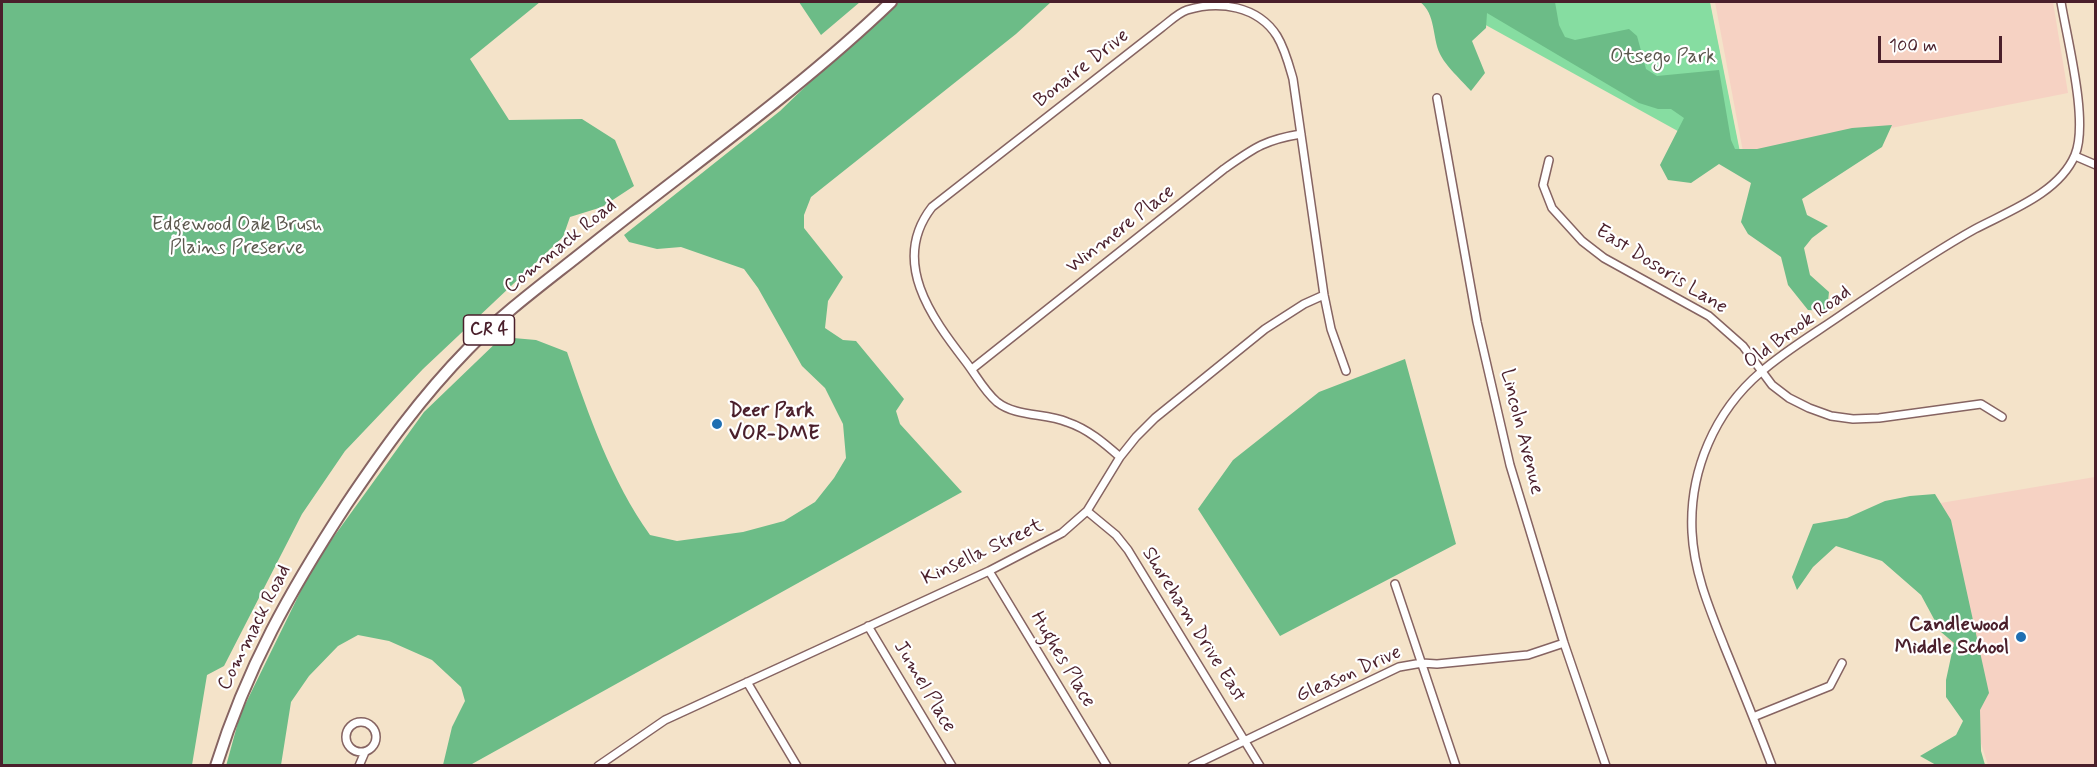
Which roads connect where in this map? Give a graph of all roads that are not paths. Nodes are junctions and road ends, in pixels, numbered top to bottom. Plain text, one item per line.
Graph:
1 (891, 2) edge
2 (2061, 2) edge
3 (1240, 4) edge
4 (1437, 98) dead end
5 (1301, 134) junction
6 (2075, 156) junction
7 (1549, 160) dead end
8 (2096, 165) edge
9 (1324, 296) junction
10 (972, 369) junction
11 (1346, 371) dead end
12 (1761, 372) junction
13 (2002, 417) dead end
14 (1120, 457) junction
15 (1087, 511) junction
16 (989, 571) junction
17 (1395, 584) dead end
18 (868, 626) junction
19 (1564, 644) junction
20 (1422, 663) junction
21 (1842, 663) dead end
22 (747, 682) junction
23 (1753, 717) junction
24 (1245, 741) junction
25 (365, 752) junction
26 (216, 765) edge
27 (358, 765) edge
28 (598, 765) edge
29 (797, 765) edge
30 (952, 765) edge
31 (1107, 765) edge
32 (1192, 765) edge
33 (1260, 765) edge
34 (1456, 765) edge
35 (1606, 765) edge
36 (1772, 765) edge

1 - 26 main road, Commack Road / CR 4
2 - 6 street, Old Brook Road
3 - 5 street, Bonaire Drive
3 - 10 street, Bonaire Drive
4 - 19 street, Lincoln Avenue
5 - 9 street, Bonaire Drive
5 - 10 street, Winmere Place
6 - 8 street
6 - 12 street, Old Brook Road
7 - 12 street, East Dosoris Lane
9 - 11 street, Bonaire Drive
9 - 14 street, Kinsella Street
10 - 14 street, Bonaire Drive
12 - 13 street, East Dosoris Lane
12 - 23 street, Old Brook Road
14 - 15 street, Kinsella Street
15 - 16 street, Kinsella Street
15 - 24 street, Shoreham Drive East
16 - 18 street, Kinsella Street
16 - 31 street, Hughes Place
17 - 20 street
18 - 22 street, Kinsella Street
18 - 30 street, Jumel Place
19 - 20 street, Gleason Drive
19 - 35 street, Lincoln Avenue
20 - 24 street, Gleason Drive
20 - 34 street
21 - 23 street
22 - 28 street, Kinsella Street
22 - 29 street
23 - 36 street, Old Brook Road
24 - 32 street, Gleason Drive
24 - 33 street, Shoreham Drive East
25 - 25 street
25 - 27 street

